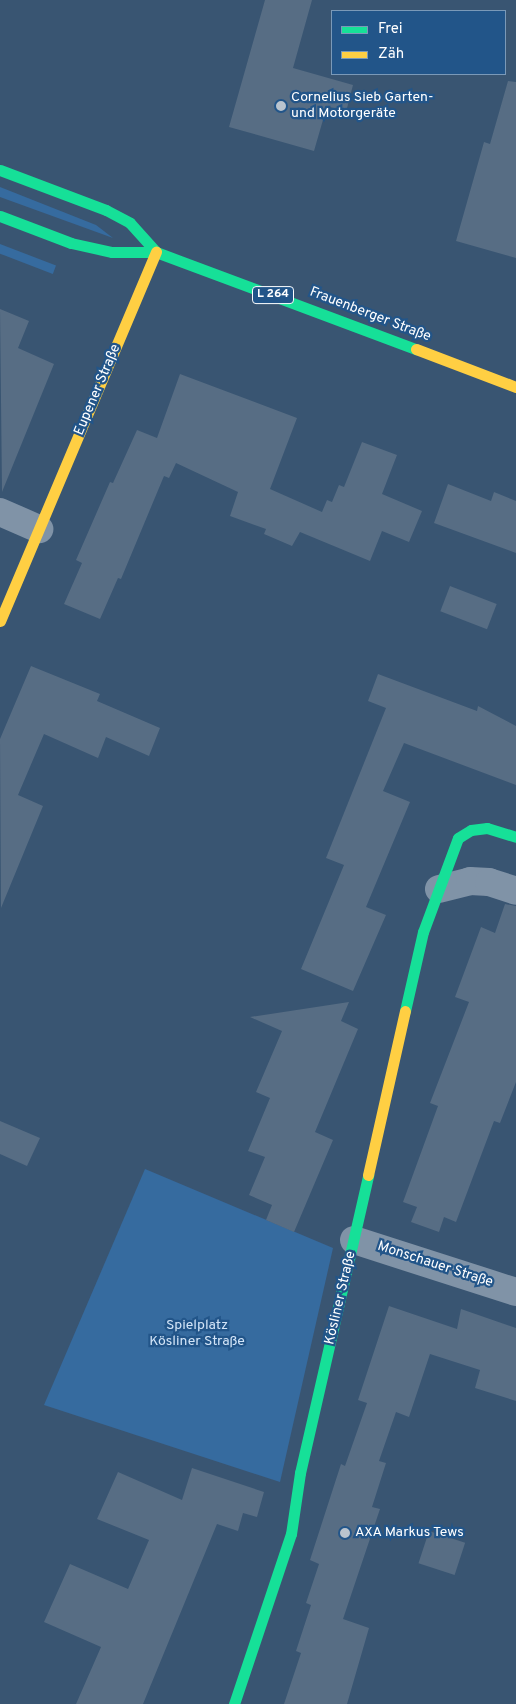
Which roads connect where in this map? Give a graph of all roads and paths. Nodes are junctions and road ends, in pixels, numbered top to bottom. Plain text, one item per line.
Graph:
1 (0, 170) edge
2 (0, 216) edge
3 (156, 252) junction
4 (516, 387) edge
5 (0, 512) edge
6 (39, 529) junction
7 (0, 621) edge
8 (516, 837) edge
9 (439, 888) junction
10 (516, 891) edge
11 (354, 1240) junction
12 (516, 1292) edge
13 (234, 1704) edge

1 - 3 street, Frauenberger Straße / L 264
2 - 3 street, Frauenberger Straße / L 264
3 - 4 street, Frauenberger Straße / L 264
3 - 6 street, Eupener Straße
5 - 6 street
6 - 7 street, Eupener Straße
8 - 9 street, Kösliner Straße
9 - 10 street
9 - 11 street, Kösliner Straße
11 - 12 street, Monschauer Straße
11 - 13 street, Kösliner Straße

